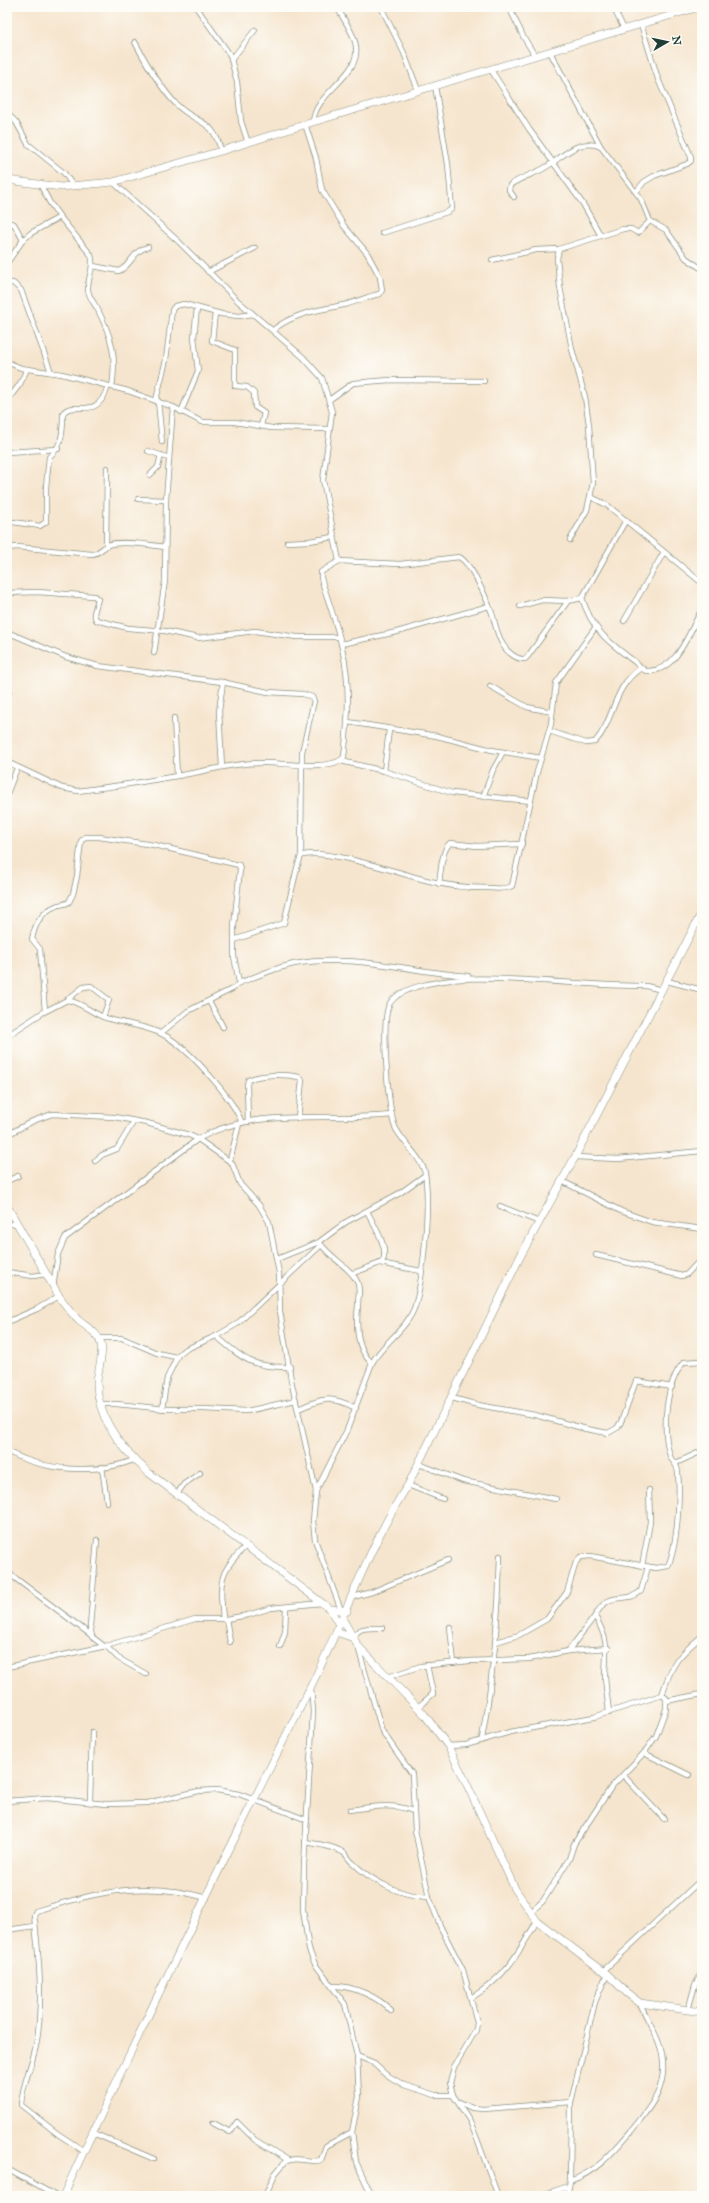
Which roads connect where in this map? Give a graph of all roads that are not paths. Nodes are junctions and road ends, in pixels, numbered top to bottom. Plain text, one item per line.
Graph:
1 (196, 7) edge
2 (336, 7) edge
3 (381, 7) edge
4 (509, 7) edge
5 (613, 7) edge
6 (698, 7) edge
7 (641, 24) junction
8 (624, 29) junction
9 (255, 30) dead end
10 (135, 42) dead end
11 (550, 52) junction
12 (535, 56) junction
13 (231, 60) junction
14 (491, 70) junction
15 (435, 86) junction
16 (418, 90) junction
17 (7, 113) edge
18 (313, 122) junction
19 (305, 124) junction
20 (248, 143) junction
21 (601, 147) junction
22 (221, 151) junction
23 (552, 162) junction
24 (7, 180) edge
25 (113, 182) junction
26 (41, 186) junction
27 (74, 187) junction
28 (636, 192) junction
29 (514, 197) dead end
30 (60, 217) junction
31 (650, 221) junction
32 (7, 222) edge
33 (382, 233) dead end
34 (601, 236) junction
35 (23, 240) junction
36 (148, 248) dead end
37 (255, 248) dead end
38 (559, 249) junction
39 (492, 260) dead end
40 (7, 263) edge
41 (92, 266) junction
42 (702, 269) edge
43 (208, 272) junction
44 (7, 282) edge
45 (197, 308) junction
46 (215, 313) junction
47 (253, 314) junction
48 (273, 330) junction
49 (7, 362) edge
50 (27, 369) junction
51 (51, 372) junction
52 (484, 381) dead end
53 (110, 387) junction
54 (157, 400) junction
55 (329, 400) junction
56 (7, 401) edge
57 (173, 407) junction
58 (181, 412) junction
59 (261, 426) junction
60 (329, 430) junction
61 (162, 442) dead end
62 (58, 449) junction
63 (148, 451) dead end
64 (7, 452) edge
65 (161, 455) junction
66 (169, 458) junction
67 (107, 468) dead end
68 (150, 475) dead end
69 (591, 497) junction
70 (138, 499) dead end
71 (166, 500) junction
72 (626, 520) junction
73 (7, 524) edge
74 (334, 537) junction
75 (570, 540) dead end
76 (287, 542) dead end
77 (106, 546) junction
78 (165, 547) junction
79 (7, 548) edge
80 (664, 552) junction
81 (339, 561) junction
82 (702, 583) edge
83 (7, 593) edge
84 (582, 598) junction
85 (568, 601) junction
86 (489, 606) junction
87 (520, 606) dead end
88 (702, 610) edge
89 (624, 621) dead end
90 (595, 628) junction
91 (158, 631) junction
92 (7, 632) edge
93 (339, 637) junction
94 (341, 644) junction
95 (154, 653) dead end
96 (641, 668) junction
97 (223, 682) junction
98 (490, 686) dead end
99 (552, 712) junction
100 (174, 718) dead end
101 (348, 722) junction
102 (390, 730) junction
103 (549, 731) junction
104 (503, 752) junction
105 (541, 758) junction
106 (341, 761) junction
107 (7, 762) edge
108 (302, 764) junction
109 (222, 767) junction
110 (17, 768) junction
111 (384, 771) junction
112 (177, 776) junction
113 (7, 794) edge
114 (483, 797) junction
115 (531, 802) junction
116 (522, 844) junction
117 (301, 856) junction
118 (439, 884) junction
119 (702, 912) edge
120 (234, 940) junction
121 (480, 977) junction
122 (667, 981) junction
123 (239, 983) junction
124 (662, 990) junction
125 (702, 990) edge
126 (67, 1000) junction
127 (209, 1001) junction
128 (45, 1011) junction
129 (103, 1017) junction
130 (223, 1027) dead end
131 (161, 1033) junction
132 (7, 1036) edge
133 (391, 1115) junction
134 (298, 1118) junction
135 (134, 1121) junction
136 (243, 1123) junction
137 (7, 1135) edge
138 (198, 1139) junction
139 (702, 1151) edge
140 (575, 1157) junction
141 (230, 1160) junction
142 (96, 1161) dead end
143 (425, 1175) junction
144 (18, 1176) dead end
145 (7, 1181) edge
146 (562, 1181) junction
147 (7, 1206) edge
148 (500, 1206) dead end
149 (367, 1211) junction
150 (539, 1222) junction
151 (17, 1223) junction
152 (7, 1225) edge
153 (702, 1229) edge
154 (320, 1243) junction
155 (596, 1255) dead end
156 (702, 1258) edge
157 (277, 1259) junction
158 (380, 1263) junction
159 (421, 1271) junction
160 (7, 1272) edge
161 (353, 1273) junction
162 (46, 1274) junction
163 (280, 1281) junction
164 (53, 1287) junction
165 (59, 1296) junction
166 (7, 1322) edge
167 (216, 1336) junction
168 (98, 1338) junction
169 (176, 1357) junction
170 (702, 1361) edge
171 (372, 1363) junction
172 (290, 1367) junction
173 (672, 1388) junction
174 (452, 1398) junction
175 (296, 1400) junction
176 (101, 1404) junction
177 (356, 1408) junction
178 (162, 1409) junction
179 (298, 1409) junction
180 (7, 1451) edge
181 (702, 1451) edge
182 (134, 1460) junction
183 (676, 1463) junction
184 (418, 1464) junction
185 (102, 1467) junction
186 (200, 1473) dead end
187 (408, 1485) junction
188 (649, 1490) dead end
189 (316, 1491) junction
190 (177, 1494) junction
191 (443, 1499) dead end
192 (556, 1499) dead end
193 (107, 1502) dead end
194 (97, 1540) dead end
195 (245, 1547) junction
196 (500, 1556) dead end
197 (448, 1560) dead end
198 (642, 1566) junction
199 (648, 1567) junction
200 (7, 1572) edge
201 (353, 1597) junction
202 (322, 1603) junction
203 (286, 1607) junction
204 (330, 1609) junction
205 (344, 1610) junction
206 (594, 1616) junction
207 (224, 1619) junction
208 (339, 1625) junction
209 (382, 1628) dead end
210 (450, 1628) dead end
211 (91, 1635) junction
212 (702, 1636) edge
213 (354, 1638) junction
214 (230, 1642) dead end
215 (496, 1642) junction
216 (106, 1646) junction
217 (358, 1646) junction
218 (280, 1647) dead end
219 (608, 1648) junction
220 (568, 1651) junction
221 (493, 1661) junction
222 (454, 1663) junction
223 (427, 1665) junction
224 (7, 1667) edge
225 (146, 1674) dead end
226 (388, 1677) junction
227 (311, 1687) junction
228 (702, 1694) edge
229 (662, 1695) junction
230 (666, 1701) junction
231 (418, 1707) junction
232 (609, 1713) junction
233 (92, 1732) dead end
234 (482, 1739) junction
235 (448, 1746) junction
236 (644, 1753) junction
237 (623, 1775) junction
238 (689, 1775) dead end
239 (254, 1799) junction
240 (7, 1801) edge
241 (90, 1802) junction
242 (350, 1810) dead end
243 (413, 1811) junction
244 (664, 1819) dead end
245 (307, 1820) junction
246 (305, 1842) junction
247 (702, 1879) edge
248 (429, 1897) junction
249 (207, 1898) junction
250 (531, 1912) junction
251 (537, 1920) junction
252 (35, 1926) junction
253 (7, 1930) edge
254 (605, 1972) junction
255 (702, 1973) edge
256 (333, 1986) junction
257 (471, 1998) junction
258 (640, 2003) junction
259 (688, 2010) junction
260 (391, 2011) dead end
261 (702, 2012) edge
262 (358, 2056) junction
263 (454, 2098) junction
264 (571, 2102) junction
265 (213, 2124) dead end
266 (93, 2132) junction
267 (352, 2132) junction
268 (84, 2150) junction
269 (154, 2160) dead end
270 (288, 2160) junction
271 (7, 2169) edge
272 (569, 2184) junction
273 (56, 2196) edge
274 (63, 2196) edge
275 (265, 2196) edge
276 (372, 2196) edge
277 (498, 2196) edge
278 (539, 2196) edge
279 (567, 2196) edge

1 - 13 street
2 - 18 street
3 - 16 street
4 - 12 street
5 - 8 street
6 - 7 main road
7 - 8 main road
7 - 28 street
8 - 11 main road
9 - 13 street
10 - 22 street
11 - 12 main road
11 - 21 street
12 - 14 main road
13 - 20 street
14 - 15 main road
14 - 23 street
15 - 16 main road
15 - 33 street
16 - 18 main road
17 - 27 street
18 - 19 main road
19 - 20 main road
19 - 48 street
20 - 22 main road
21 - 23 street
21 - 28 street
22 - 25 main road
23 - 29 street
23 - 34 street
24 - 26 main road
25 - 27 main road
25 - 43 street
26 - 27 main road
26 - 30 street
28 - 31 street
30 - 35 street
30 - 41 street
31 - 34 street
31 - 42 street
32 - 35 street
34 - 38 street
35 - 40 street
36 - 41 street
37 - 43 street
38 - 39 street
38 - 69 street
41 - 53 street
43 - 47 street
44 - 51 street
45 - 46 street
45 - 54 street
45 - 58 street
46 - 47 street
46 - 59 street
47 - 48 street
48 - 55 street
49 - 50 street
50 - 51 street
50 - 56 street
51 - 53 street
52 - 55 street
53 - 54 street
53 - 62 street
54 - 57 street
54 - 61 street
55 - 60 street
57 - 58 street
57 - 66 street
58 - 59 street
59 - 60 street
60 - 74 street
62 - 64 street
62 - 73 street
63 - 65 street
65 - 66 street
65 - 68 street
66 - 71 street
67 - 77 street
69 - 72 street
69 - 75 street
70 - 71 street
71 - 78 street
72 - 80 street
72 - 84 street
74 - 76 street
74 - 81 street
77 - 78 street
77 - 79 street
78 - 91 street
80 - 82 street
80 - 89 street
81 - 86 street
81 - 93 street
83 - 91 street
84 - 85 street
84 - 90 street
85 - 86 street
85 - 87 street
86 - 94 street
88 - 96 street
90 - 96 street
90 - 99 street
91 - 93 street
91 - 95 street
92 - 97 street
93 - 94 street
94 - 101 street
96 - 103 street
97 - 108 street
97 - 109 street
98 - 99 street
99 - 103 street
100 - 112 street
101 - 102 street
101 - 106 street
102 - 104 street
102 - 111 street
103 - 105 street
104 - 105 street
104 - 114 street
105 - 115 street
106 - 108 street
106 - 111 street
107 - 110 street
108 - 109 street
108 - 117 street
109 - 112 street
110 - 112 street
110 - 113 street
111 - 114 street
114 - 115 street
115 - 116 street
116 - 118 street
116 - 118 street
117 - 118 street
117 - 120 street
119 - 122 main road
120 - 123 street
120 - 128 street
121 - 123 street
121 - 124 street
121 - 133 street
122 - 124 main road
122 - 125 street
123 - 127 street
124 - 140 main road
126 - 128 street
126 - 129 street
126 - 129 street
127 - 130 street
127 - 131 street
128 - 132 street
129 - 131 street
131 - 136 street
133 - 134 street
133 - 143 street
134 - 136 street
134 - 136 street
135 - 137 street
135 - 138 street
135 - 142 street
136 - 138 street
136 - 141 street
138 - 141 street
138 - 164 street
139 - 140 street
140 - 146 main road
141 - 157 street
143 - 149 street
143 - 159 street
144 - 145 street
146 - 150 main road
146 - 153 street
147 - 151 main road
148 - 150 street
149 - 154 street
149 - 158 street
150 - 174 main road
151 - 152 street
151 - 162 main road
154 - 157 street
154 - 161 street
154 - 163 street
155 - 156 street
157 - 163 street
158 - 159 street
158 - 161 street
159 - 171 street
160 - 162 street
161 - 171 street
162 - 164 main road
163 - 167 street
163 - 172 street
164 - 165 main road
165 - 166 street
165 - 168 main road
167 - 169 street
167 - 172 street
168 - 169 street
168 - 176 main road
169 - 178 street
170 - 173 street
171 - 177 street
172 - 175 street
173 - 174 street
173 - 183 street
174 - 184 main road
175 - 178 street
175 - 179 street
176 - 178 street
176 - 182 main road
177 - 179 street
177 - 189 street
179 - 189 street
180 - 185 street
181 - 183 street
182 - 185 street
182 - 190 main road
183 - 199 street
184 - 187 main road
184 - 192 street
185 - 193 street
186 - 190 street
187 - 191 street
187 - 201 main road
188 - 198 street
189 - 205 street
190 - 195 main road
194 - 211 street
195 - 202 main road
195 - 207 street
196 - 215 street
197 - 201 street
198 - 199 street
198 - 215 street
199 - 206 street
200 - 211 street
201 - 205 main road
202 - 203 street
202 - 204 main road
203 - 207 street
203 - 218 street
204 - 205 main road
204 - 208 main road
205 - 208 main road
206 - 219 street
206 - 220 street
207 - 214 street
207 - 216 street
208 - 213 main road
208 - 213 main road
208 - 227 main road
209 - 213 street
210 - 222 street
211 - 216 street
212 - 229 street
213 - 217 main road
215 - 221 street
216 - 224 street
216 - 225 street
217 - 226 main road
217 - 243 street
219 - 220 street
219 - 232 street
220 - 221 street
221 - 222 street
221 - 234 street
222 - 223 street
223 - 226 street
223 - 231 street
226 - 231 main road
227 - 239 main road
227 - 245 street
228 - 230 street
229 - 230 street
229 - 232 street
230 - 236 street
231 - 235 main road
232 - 234 street
233 - 241 street
234 - 235 street
235 - 250 main road
236 - 237 street
236 - 238 street
237 - 244 street
237 - 250 street
239 - 241 street
239 - 245 street
239 - 249 main road
240 - 241 street
242 - 243 street
243 - 248 street
245 - 246 street
246 - 248 street
246 - 256 street
247 - 254 street
248 - 257 street
249 - 252 street
249 - 266 main road
250 - 251 main road
251 - 254 main road
251 - 257 street
252 - 253 street
252 - 268 street
254 - 258 main road
254 - 264 street
255 - 259 street
256 - 260 street
256 - 262 street
257 - 263 street
258 - 259 main road
258 - 272 street
259 - 261 main road
262 - 263 street
262 - 267 street
263 - 264 street
263 - 277 street
264 - 272 street
265 - 270 street
266 - 268 main road
266 - 269 street
267 - 270 street
267 - 276 street
268 - 274 main road
270 - 275 street
271 - 273 street
272 - 278 street
272 - 279 street

